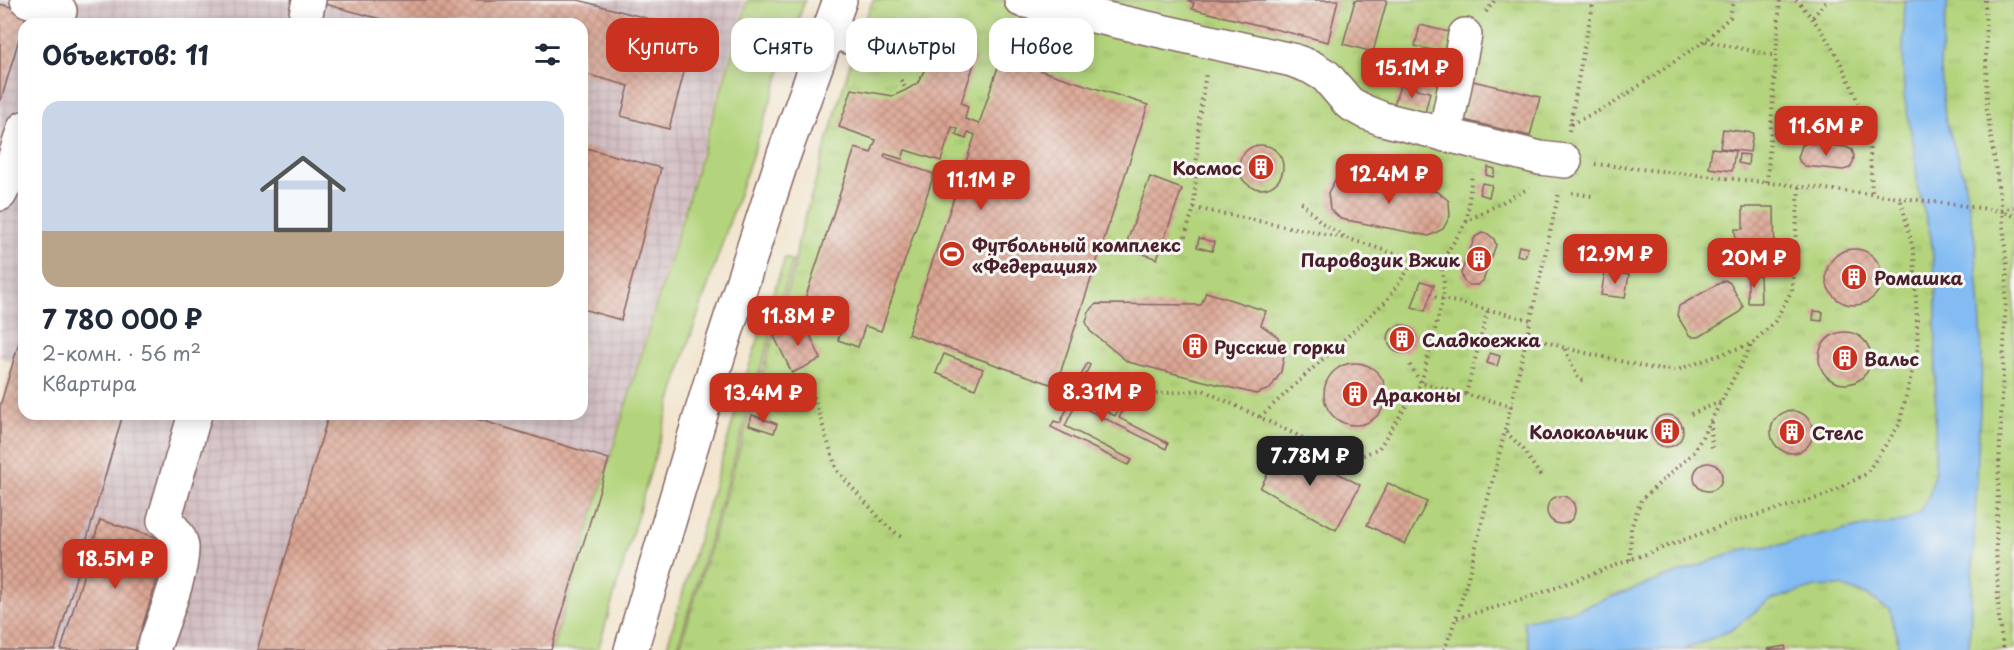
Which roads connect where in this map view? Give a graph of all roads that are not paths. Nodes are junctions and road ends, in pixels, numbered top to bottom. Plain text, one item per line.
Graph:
1 (27, 0) edge
2 (309, 0) edge
3 (840, 0) edge
4 (1021, 0) edge
5 (58, 18) edge
6 (305, 18) edge
7 (833, 18) edge
8 (1465, 35) dead end
9 (813, 72) edge
10 (1445, 135) junction
11 (18, 147) edge
12 (1565, 161) road end
13 (0, 194) edge
14 (193, 420) edge
15 (153, 650) edge
16 (631, 650) edge

1 - 5 street
2 - 6 street
3 - 7 street
4 - 10 street
8 - 10 street
9 - 16 street
10 - 12 street
11 - 13 street
14 - 15 street

